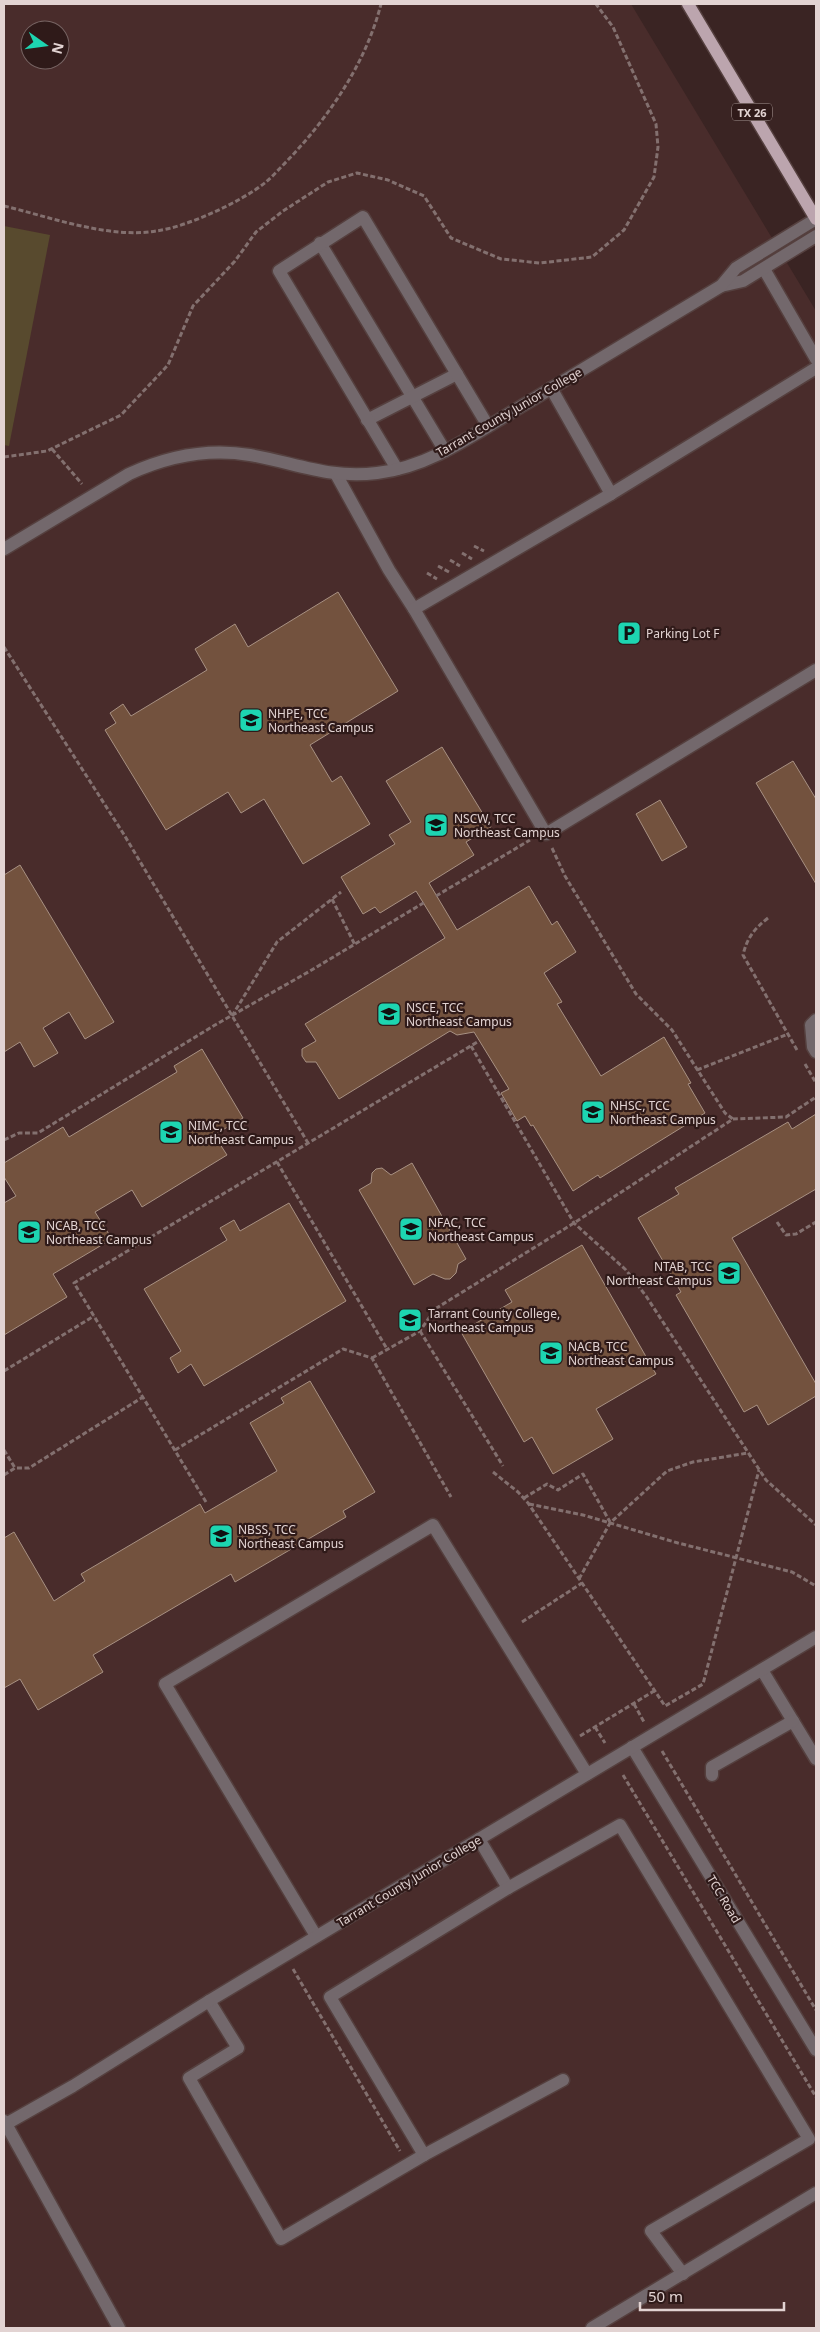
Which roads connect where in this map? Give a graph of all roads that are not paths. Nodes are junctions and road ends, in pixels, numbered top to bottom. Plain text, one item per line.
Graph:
1 (688, 4) edge
2 (816, 219) edge
3 (816, 236) edge
4 (320, 243) junction
5 (764, 268) junction
6 (721, 286) junction
7 (816, 359) edge
8 (816, 368) edge
9 (457, 374) junction
10 (551, 388) junction
11 (414, 398) junction
12 (367, 420) junction
13 (488, 426) junction
14 (445, 450) junction
15 (397, 469) junction
16 (336, 474) junction
17 (610, 494) junction
18 (4, 549) edge
19 (414, 609) junction
20 (816, 670) edge
21 (816, 1020) edge
22 (816, 1052) edge
23 (816, 1637) edge
24 (762, 1670) junction
25 (793, 1721) junction
26 (632, 1748) junction
27 (816, 1760) edge
28 (587, 1774) junction
29 (712, 1775) dead end
30 (479, 1839) junction
31 (508, 1888) junction
32 (316, 1936) junction
33 (209, 2001) junction
34 (816, 2050) edge
35 (563, 2080) dead end
36 (5, 2122) edge
37 (424, 2155) junction
38 (816, 2194) edge
39 (683, 2274) junction
40 (120, 2328) edge
41 (592, 2328) edge

1 - 2 main road, TX 26
2 - 6 street, Tarrant County Junior College
3 - 5 street, Tarrant County Junior College
4 - 9 street
4 - 11 street
4 - 12 street
5 - 6 street, Tarrant County Junior College
5 - 7 street
6 - 10 street, Tarrant County Junior College
8 - 17 street
9 - 11 street
9 - 13 street
10 - 13 street, Tarrant County Junior College
10 - 17 street
11 - 12 street
11 - 14 street
12 - 15 street
13 - 14 street, Tarrant County Junior College
14 - 15 street, Tarrant County Junior College
15 - 16 street, Tarrant County Junior College
16 - 18 street, Tarrant County Junior College
16 - 19 street
17 - 19 street
19 - 20 street
21 - 22 street
23 - 24 street, Tarrant County Junior College
24 - 25 street
24 - 26 street, Tarrant County Junior College
25 - 27 street
25 - 29 street
26 - 28 street, Tarrant County Junior College
26 - 34 street, TCC Road
28 - 30 street, Tarrant County Junior College
28 - 32 street
30 - 31 street
30 - 32 street, Tarrant County Junior College
31 - 37 street
31 - 39 street
32 - 33 street, Tarrant County Junior College
33 - 36 street, Tarrant County Junior College
33 - 37 street
35 - 37 street
36 - 40 street
38 - 39 street
39 - 41 street

